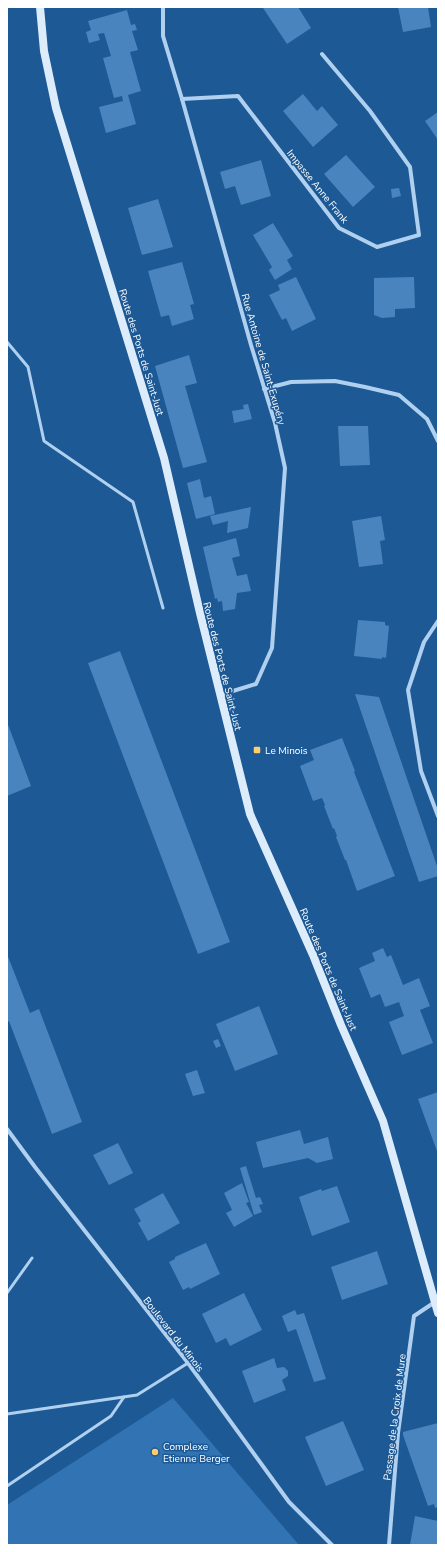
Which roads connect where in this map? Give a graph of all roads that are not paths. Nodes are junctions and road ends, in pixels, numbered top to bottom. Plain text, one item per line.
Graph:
1 (40, 7) edge
2 (163, 7) edge
3 (322, 54) dead end
4 (182, 99) junction
5 (7, 342) edge
6 (264, 389) junction
7 (438, 441) edge
8 (163, 608) dead end
9 (438, 621) edge
10 (220, 695) junction
11 (438, 816) edge
12 (7, 1128) edge
13 (32, 1258) dead end
14 (7, 1293) edge
15 (434, 1302) junction
16 (438, 1313) edge
17 (188, 1363) junction
18 (125, 1397) junction
19 (7, 1414) edge
20 (7, 1486) edge
21 (332, 1545) edge
22 (388, 1545) edge

1 - 10 main road, Route des Ports de Saint-Just
2 - 4 street, Rue Antoine de Saint-Exupéry
3 - 4 street, Impasse Anne Frank
4 - 6 street, Rue Antoine de Saint-Exupéry
5 - 8 lane
6 - 7 street
6 - 10 street, Rue Antoine de Saint-Exupéry
9 - 11 street
10 - 15 main road, Route des Ports de Saint-Just
12 - 17 street, Boulevard du Minois
13 - 14 lane
15 - 16 main road, Route des Ports de Saint-Just
15 - 22 street, Passage de la Croix de Mure
17 - 18 lane
17 - 21 street, Boulevard du Minois
18 - 19 lane
18 - 20 lane

